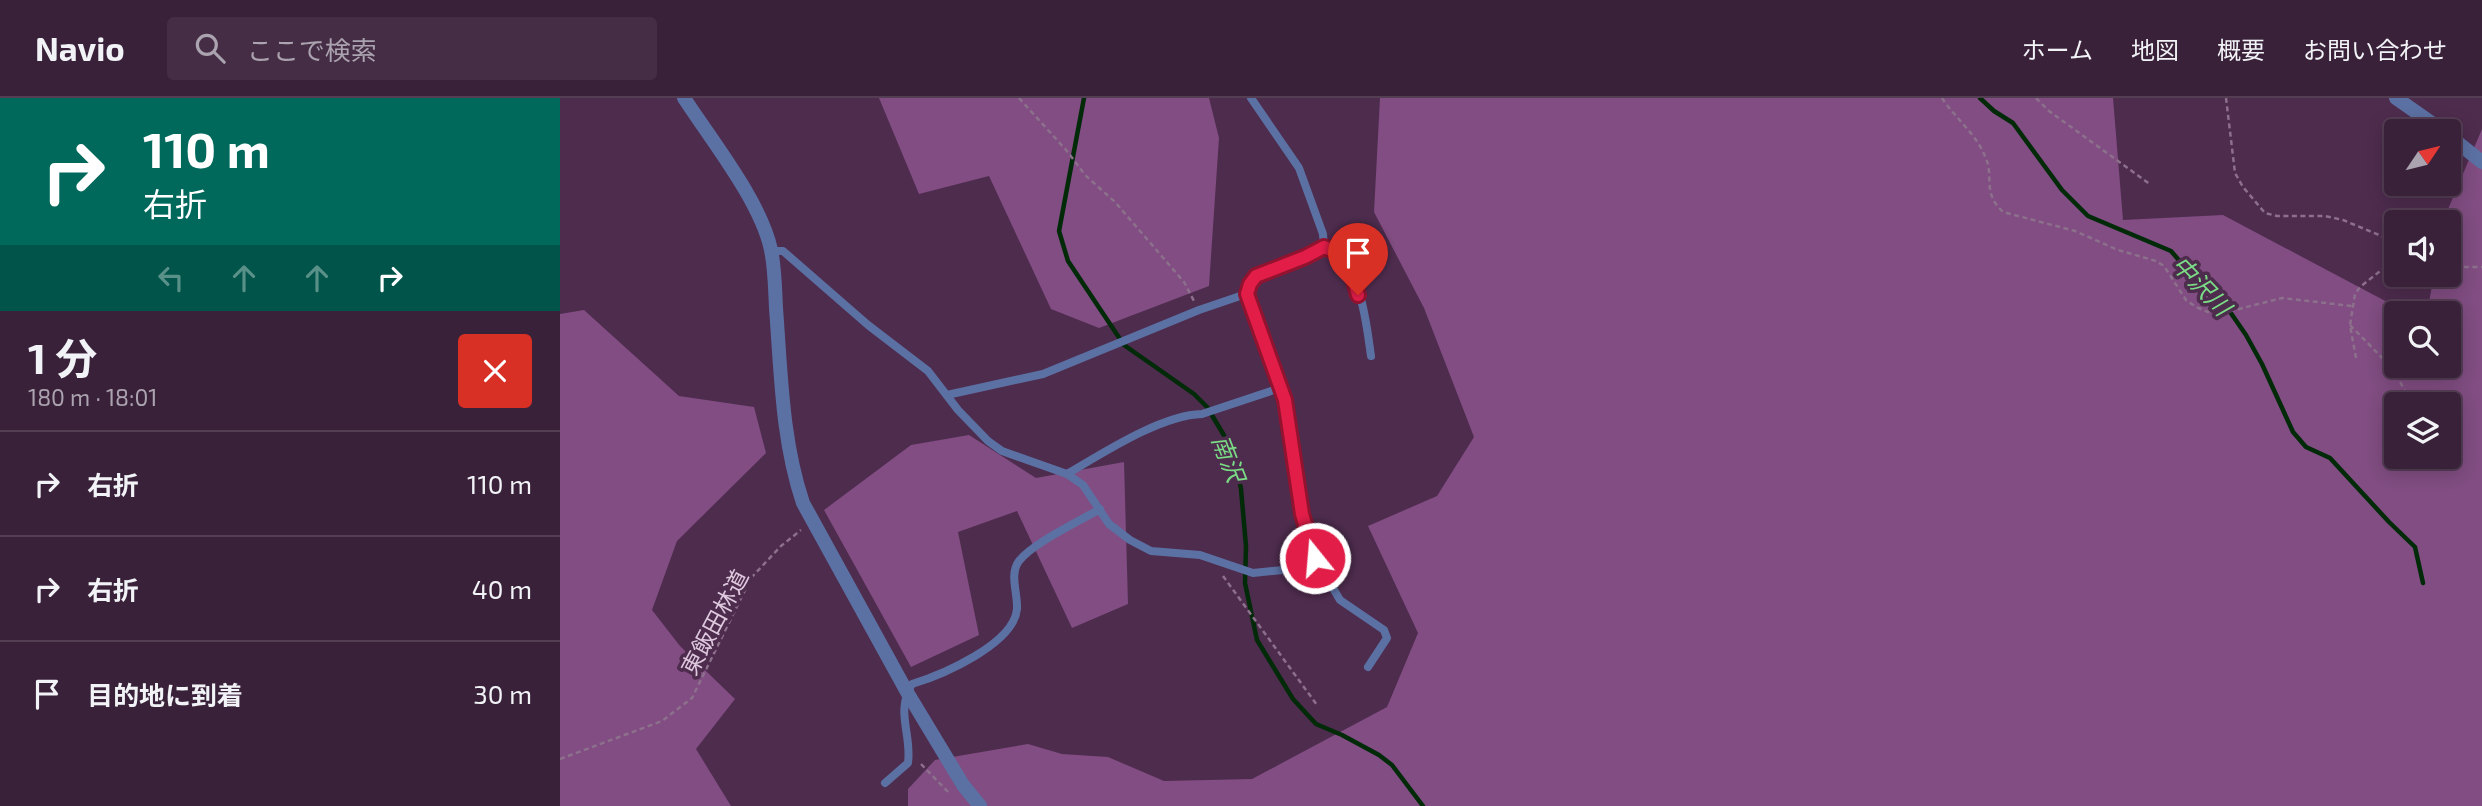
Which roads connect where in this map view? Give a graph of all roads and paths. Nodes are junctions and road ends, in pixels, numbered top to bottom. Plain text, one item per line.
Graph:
1 (684, 98) edge
2 (1019, 98) edge
3 (1251, 98) edge
4 (1942, 98) edge
5 (2036, 98) edge
6 (2226, 98) edge
7 (2396, 98) edge
8 (2426, 119) edge
9 (2461, 145) edge
10 (2482, 162) edge
11 (2151, 185) dead end
12 (2384, 239) edge
13 (1324, 247) junction
14 (772, 251) junction
15 (2461, 266) edge
16 (2482, 267) edge
17 (2384, 268) edge
18 (1247, 294) junction
19 (2352, 306) junction
20 (1199, 310) junction
21 (2350, 325) junction
22 (1371, 356) dead end
23 (2356, 358) dead end
24 (1280, 387) junction
25 (2405, 392) edge
26 (947, 395) junction
27 (1067, 474) junction
28 (1100, 509) junction
29 (813, 522) junction
30 (1315, 558) junction
31 (1220, 571) dead end
32 (1368, 667) dead end
33 (907, 692) junction
34 (1317, 705) dead end
35 (910, 753) junction
36 (560, 759) edge
37 (885, 783) dead end
38 (954, 799) dead end
39 (980, 806) edge

1 - 14 street
2 - 20 path
3 - 13 lane
4 - 19 path
5 - 11 path
6 - 12 path
7 - 8 street
9 - 10 street
13 - 18 lane
13 - 22 lane
14 - 26 lane
14 - 29 street
15 - 16 path
17 - 19 path
18 - 20 lane
18 - 24 lane
19 - 21 path
20 - 26 lane
21 - 23 path
21 - 25 path
24 - 27 lane
24 - 30 lane
26 - 27 lane
27 - 28 lane
28 - 30 lane
28 - 33 lane
29 - 33 street
29 - 36 path, 東飯田林道
30 - 32 lane
31 - 34 path
33 - 35 lane
33 - 39 street
35 - 37 lane
35 - 38 path

